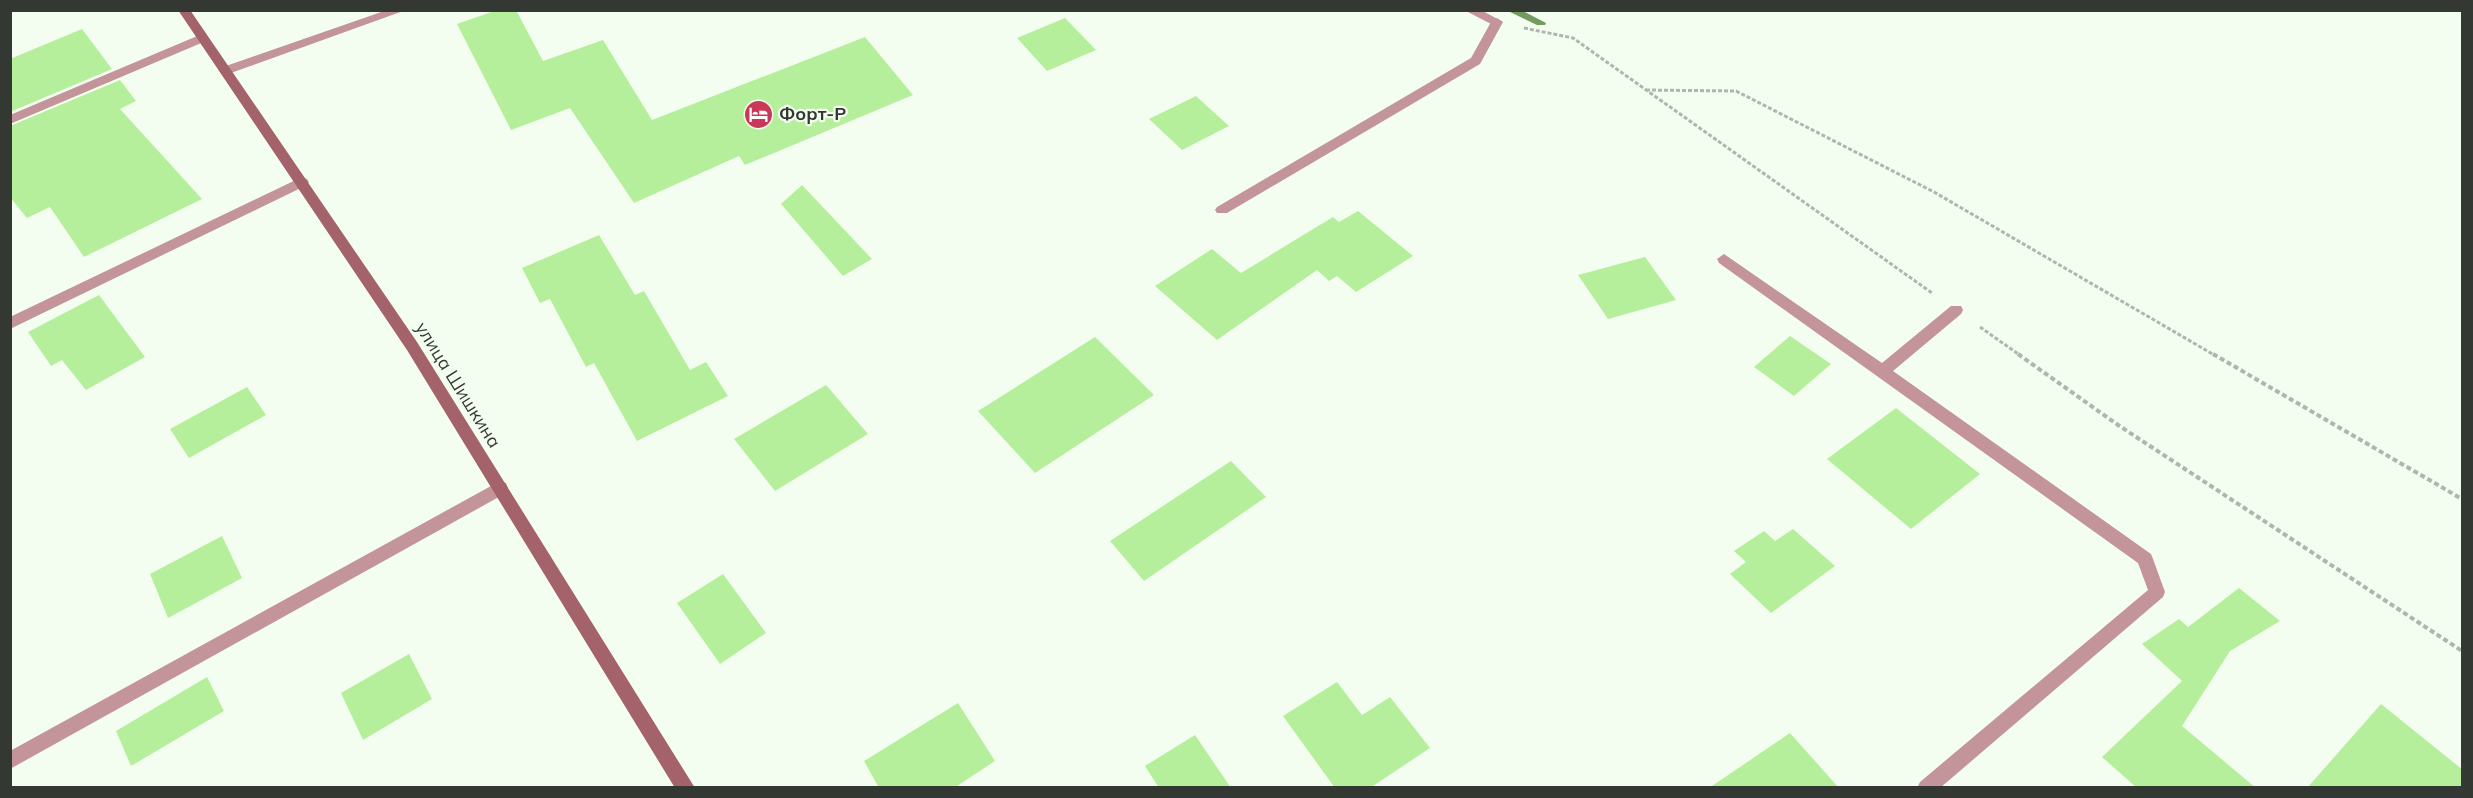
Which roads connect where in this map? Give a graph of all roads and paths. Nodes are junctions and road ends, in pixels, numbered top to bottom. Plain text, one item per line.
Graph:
1 (184, 10) edge
2 (400, 10) edge
3 (1470, 10) edge
4 (202, 38) junction
5 (227, 70) junction
6 (1646, 90) dead end
7 (10, 120) edge
8 (302, 182) junction
9 (1222, 210) dead end
10 (1724, 259) dead end
11 (1956, 310) dead end
12 (10, 324) edge
13 (1882, 371) junction
14 (500, 488) junction
15 (2463, 499) edge
16 (10, 761) edge
17 (686, 788) edge
18 (1926, 788) edge

1 - 4 street, улица Шишкина
2 - 5 street
3 - 9 street
4 - 5 street, улица Шишкина
4 - 7 street
5 - 8 street, улица Шишкина
6 - 15 path
8 - 12 street
8 - 14 street, улица Шишкина
10 - 13 street
11 - 13 street
13 - 18 street
14 - 16 street
14 - 17 street, улица Шишкина

